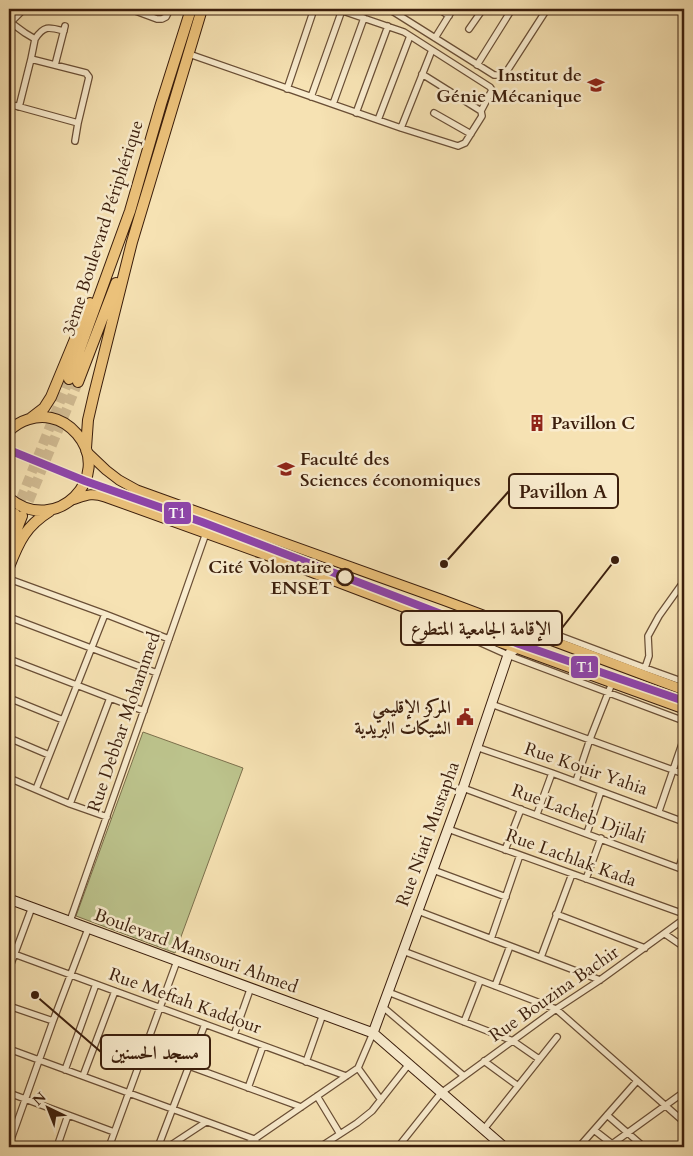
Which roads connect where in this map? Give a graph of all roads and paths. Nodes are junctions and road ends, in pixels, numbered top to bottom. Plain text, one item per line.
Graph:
1 (24, 9) edge
2 (130, 9) edge
3 (170, 9) edge
4 (184, 9) edge
5 (190, 9) edge
6 (202, 9) edge
7 (314, 9) edge
8 (389, 9) edge
9 (439, 9) edge
10 (453, 9) edge
11 (483, 9) edge
12 (512, 9) edge
13 (547, 9) edge
14 (340, 10) edge
15 (449, 16) junction
16 (364, 18) junction
17 (9, 23) edge
18 (388, 26) junction
19 (469, 30) dead end
20 (410, 36) junction
21 (435, 38) junction
22 (35, 39) junction
23 (432, 50) junction
24 (189, 54) junction
25 (176, 58) junction
26 (31, 59) junction
27 (55, 65) junction
28 (477, 65) junction
29 (422, 74) junction
30 (287, 89) junction
31 (311, 97) junction
32 (9, 104) edge
33 (333, 104) junction
34 (19, 107) junction
35 (481, 111) junction
36 (356, 113) junction
37 (434, 113) dead end
38 (378, 120) junction
39 (78, 122) junction
40 (401, 128) junction
41 (471, 134) junction
42 (75, 142) dead end
43 (130, 211) junction
44 (132, 242) junction
45 (31, 418) junction
46 (10, 429) edge
47 (86, 449) junction
48 (9, 498) edge
49 (72, 500) junction
50 (53, 510) junction
51 (9, 530) edge
52 (206, 533) junction
53 (9, 550) edge
54 (9, 566) edge
55 (9, 578) edge
56 (684, 581) edge
57 (476, 613) junction
58 (105, 614) junction
59 (9, 617) edge
60 (453, 626) junction
61 (528, 632) junction
62 (169, 639) junction
63 (91, 648) junction
64 (516, 648) junction
65 (508, 655) junction
66 (9, 659) edge
67 (644, 668) junction
68 (157, 673) junction
69 (684, 682) edge
70 (612, 683) junction
71 (76, 685) junction
72 (684, 690) edge
73 (608, 693) junction
74 (9, 698) edge
75 (110, 698) junction
76 (491, 704) junction
77 (684, 709) edge
78 (144, 711) junction
79 (63, 720) junction
80 (684, 721) edge
81 (9, 738) edge
82 (684, 738) edge
83 (590, 739) junction
84 (476, 747) junction
85 (49, 755) junction
86 (674, 770) junction
87 (552, 773) junction
88 (684, 774) edge
89 (9, 778) edge
90 (576, 781) junction
91 (463, 788) junction
92 (36, 789) junction
93 (601, 791) junction
94 (70, 804) junction
95 (521, 809) junction
96 (659, 811) junction
97 (537, 814) junction
98 (106, 817) junction
99 (684, 822) edge
100 (448, 829) junction
101 (587, 833) junction
102 (601, 838) junction
103 (506, 850) junction
104 (684, 852) edge
105 (520, 855) junction
106 (682, 869) edge
107 (433, 870) junction
108 (572, 874) junction
109 (586, 879) junction
110 (506, 897) junction
111 (9, 898) edge
112 (32, 907) junction
113 (418, 911) junction
114 (556, 914) junction
115 (684, 914) edge
116 (684, 919) edge
117 (70, 922) junction
118 (88, 929) junction
119 (665, 934) junction
120 (491, 939) junction
121 (510, 946) junction
122 (684, 947) edge
123 (644, 948) junction
124 (403, 951) junction
125 (14, 954) junction
126 (540, 957) junction
127 (177, 961) junction
128 (10, 964) edge
129 (71, 975) junction
130 (600, 980) junction
131 (480, 981) junction
132 (96, 984) junction
133 (495, 986) junction
134 (251, 987) junction
135 (115, 991) junction
136 (388, 992) junction
137 (9, 1006) edge
138 (382, 1007) junction
139 (160, 1008) junction
140 (556, 1010) junction
141 (323, 1014) junction
142 (53, 1021) junction
143 (464, 1022) junction
144 (205, 1024) junction
145 (373, 1033) junction
146 (234, 1035) junction
147 (557, 1037) dead end
148 (513, 1040) junction
149 (263, 1046) junction
150 (9, 1049) edge
151 (539, 1059) junction
152 (39, 1060) junction
153 (484, 1061) junction
154 (306, 1062) junction
155 (409, 1064) junction
156 (189, 1066) junction
157 (358, 1068) junction
158 (65, 1070) junction
159 (83, 1076) junction
160 (346, 1076) junction
161 (464, 1076) junction
162 (637, 1081) junction
163 (518, 1086) junction
164 (248, 1088) junction
165 (684, 1092) edge
166 (9, 1093) edge
167 (441, 1093) junction
168 (128, 1094) junction
169 (317, 1096) junction
170 (25, 1099) junction
171 (381, 1100) junction
172 (666, 1106) junction
173 (301, 1107) junction
174 (172, 1110) junction
175 (68, 1115) junction
176 (608, 1115) junction
177 (206, 1122) junction
178 (684, 1122) edge
179 (484, 1129) junction
180 (594, 1130) junction
181 (114, 1132) junction
182 (628, 1133) junction
183 (340, 1134) junction
184 (254, 1139) junction
185 (10, 1140) edge
186 (179, 1140) junction
187 (610, 1146) edge
188 (58, 1147) edge
189 (109, 1147) edge
190 (158, 1147) edge
191 (168, 1147) edge
192 (184, 1147) edge
193 (242, 1147) edge
194 (260, 1147) edge
195 (320, 1147) edge
196 (398, 1147) edge
197 (504, 1147) edge
198 (579, 1147) edge
199 (644, 1147) edge

1 - 17 street
2 - 3 street
4 - 25 highway, 3ème Boulevard Périphérique
5 - 25 highway, 3ème Boulevard Périphérique
6 - 24 highway
7 - 30 street
8 - 21 street
9 - 15 street
10 - 15 street
11 - 19 street
12 - 28 street
13 - 28 street
14 - 16 street
14 - 31 street
15 - 21 street
16 - 18 street
16 - 33 street
17 - 22 street
18 - 20 street
18 - 36 street
20 - 23 street
20 - 38 street
21 - 28 street
22 - 26 street
22 - 27 street
23 - 29 street
23 - 35 street
24 - 30 street
24 - 44 highway
25 - 43 highway, 3ème Boulevard Périphérique
26 - 27 street
26 - 34 street
27 - 39 street
29 - 35 street
29 - 40 street
30 - 31 street
31 - 33 street
32 - 34 street
33 - 36 street
34 - 39 street
35 - 41 street
36 - 38 street
37 - 41 street
38 - 40 street
39 - 42 street
40 - 41 street
43 - 44 highway, 3ème Boulevard Périphérique
43 - 45 highway
44 - 47 highway
45 - 46 highway
45 - 47 highway
47 - 49 highway
47 - 57 main road
48 - 50 highway
49 - 50 highway
49 - 52 main road
50 - 54 highway
51 - 53 highway
52 - 60 main road
52 - 62 street, Rue Debbar Mohammed
55 - 58 street
56 - 67 street
57 - 61 main road
57 - 67 street
58 - 62 street
58 - 63 street
59 - 63 street
60 - 64 main road
60 - 65 street
61 - 64 main road, Rue Niati Mustapha
61 - 72 main road
62 - 68 street, Rue Debbar Mohammed
63 - 68 street
63 - 71 street
64 - 65 main road, Rue Niati Mustapha
64 - 70 main road
65 - 73 street
65 - 76 main road, Rue Niati Mustapha
66 - 71 street
67 - 69 street
68 - 78 street, Rue Debbar Mohammed
70 - 73 street
70 - 77 main road
71 - 75 street
71 - 79 street
73 - 80 street
73 - 83 street
74 - 79 street
75 - 78 street
75 - 94 street
76 - 83 street
76 - 84 main road, Rue Niati Mustapha
78 - 98 street, Rue Debbar Mohammed
79 - 85 street
81 - 85 street
82 - 86 street
83 - 86 street
83 - 90 street
84 - 87 street, Rue Kouir Yahia
84 - 91 main road, Rue Niati Mustapha
85 - 92 street
86 - 88 street
86 - 96 street
87 - 90 street, Rue Kouir Yahia
87 - 97 street
89 - 92 street
90 - 93 street, Rue Kouir Yahia
91 - 95 street, Rue Lacheb Djilali
91 - 100 main road, Rue Niati Mustapha
92 - 94 street
93 - 96 street, Rue Kouir Yahia
93 - 101 street
94 - 98 street
95 - 97 street, Rue Lacheb Djilali
95 - 103 street
96 - 99 street, Rue Kouir Yahia
97 - 101 street, Rue Lacheb Djilali
98 - 117 street, Rue Debbar Mohammed
100 - 103 street, Rue Lachlak Kada
100 - 107 main road, Rue Niati Mustapha
101 - 102 street, Rue Lacheb Djilali
102 - 106 street, Rue Lacheb Djilali
102 - 109 street
103 - 105 street, Rue Lachlak Kada
104 - 106 street
105 - 108 street, Rue Lachlak Kada
105 - 110 street
107 - 110 street
107 - 113 main road, Rue Niati Mustapha
108 - 109 street, Rue Lachlak Kada
108 - 114 street
109 - 115 street, Rue Lachlak Kada
110 - 120 street
111 - 112 main road, Boulevard Mansouri Ahmed
112 - 117 main road, Boulevard Mansouri Ahmed
112 - 125 street
113 - 120 street
113 - 124 main road, Rue Niati Mustapha
114 - 123 street
114 - 126 street
116 - 119 street, Rue Bouzina Bachir
117 - 118 main road, Boulevard Mansouri Ahmed
118 - 127 main road, Boulevard Mansouri Ahmed
118 - 129 street
119 - 122 street
119 - 123 street, Rue Bouzina Bachir
120 - 121 street
121 - 126 street
121 - 133 street
123 - 130 street, Rue Bouzina Bachir
124 - 131 street
124 - 136 main road, Rue Niati Mustapha
125 - 128 street
125 - 129 street, Rue Meftah Kaddour
126 - 130 street
127 - 134 main road, Boulevard Mansouri Ahmed
127 - 139 street
129 - 132 street, Rue Meftah Kaddour
129 - 142 street
130 - 140 street, Rue Bouzina Bachir
131 - 133 street
131 - 143 street
132 - 135 street, Rue Meftah Kaddour
132 - 158 street
133 - 140 street
134 - 141 main road, Boulevard Mansouri Ahmed
134 - 146 street
135 - 139 street, Rue Meftah Kaddour
135 - 159 street
136 - 138 main road, Rue Niati Mustapha
136 - 143 street
137 - 142 street
138 - 145 main road, Rue Niati Mustapha
138 - 161 street
139 - 144 street, Rue Meftah Kaddour
139 - 168 street
140 - 148 street, Rue Bouzina Bachir
140 - 162 street
141 - 145 main road, Boulevard Mansouri Ahmed
141 - 154 street
142 - 152 street
143 - 148 street
144 - 146 street, Rue Meftah Kaddour
144 - 156 street
145 - 155 main road, Boulevard Mansouri Ahmed
145 - 157 street
146 - 149 street, Rue Meftah Kaddour
147 - 151 street
148 - 151 street
148 - 153 street, Rue Bouzina Bachir
149 - 154 street, Rue Meftah Kaddour
149 - 164 street
150 - 152 street
151 - 163 street
152 - 158 street
152 - 170 street
153 - 161 street, Rue Bouzina Bachir
153 - 163 street
154 - 160 street, Rue Meftah Kaddour
155 - 167 main road, Boulevard Mansouri Ahmed
155 - 171 street
156 - 164 street
156 - 174 street
157 - 160 street
157 - 171 street
158 - 159 street
159 - 168 street
160 - 169 street
161 - 167 street, Rue Bouzina Bachir
162 - 172 street
162 - 176 street
163 - 179 street
164 - 173 street
165 - 172 street
166 - 170 street
167 - 179 main road, Boulevard Mansouri Ahmed
167 - 196 street, Rue Bouzina Bachir
168 - 174 street
168 - 181 street
169 - 173 street
169 - 183 street
170 - 175 street
170 - 185 street
171 - 183 street
172 - 178 street
172 - 182 street
173 - 184 street
174 - 177 street
174 - 190 street
175 - 181 street
175 - 188 street
176 - 180 street
176 - 182 street
177 - 184 street
177 - 186 street
179 - 197 main road, Boulevard Mansouri Ahmed
180 - 187 street
180 - 198 street
181 - 189 street
182 - 187 street
182 - 199 street
183 - 195 street
184 - 193 street
184 - 194 street
186 - 191 street
186 - 192 street

